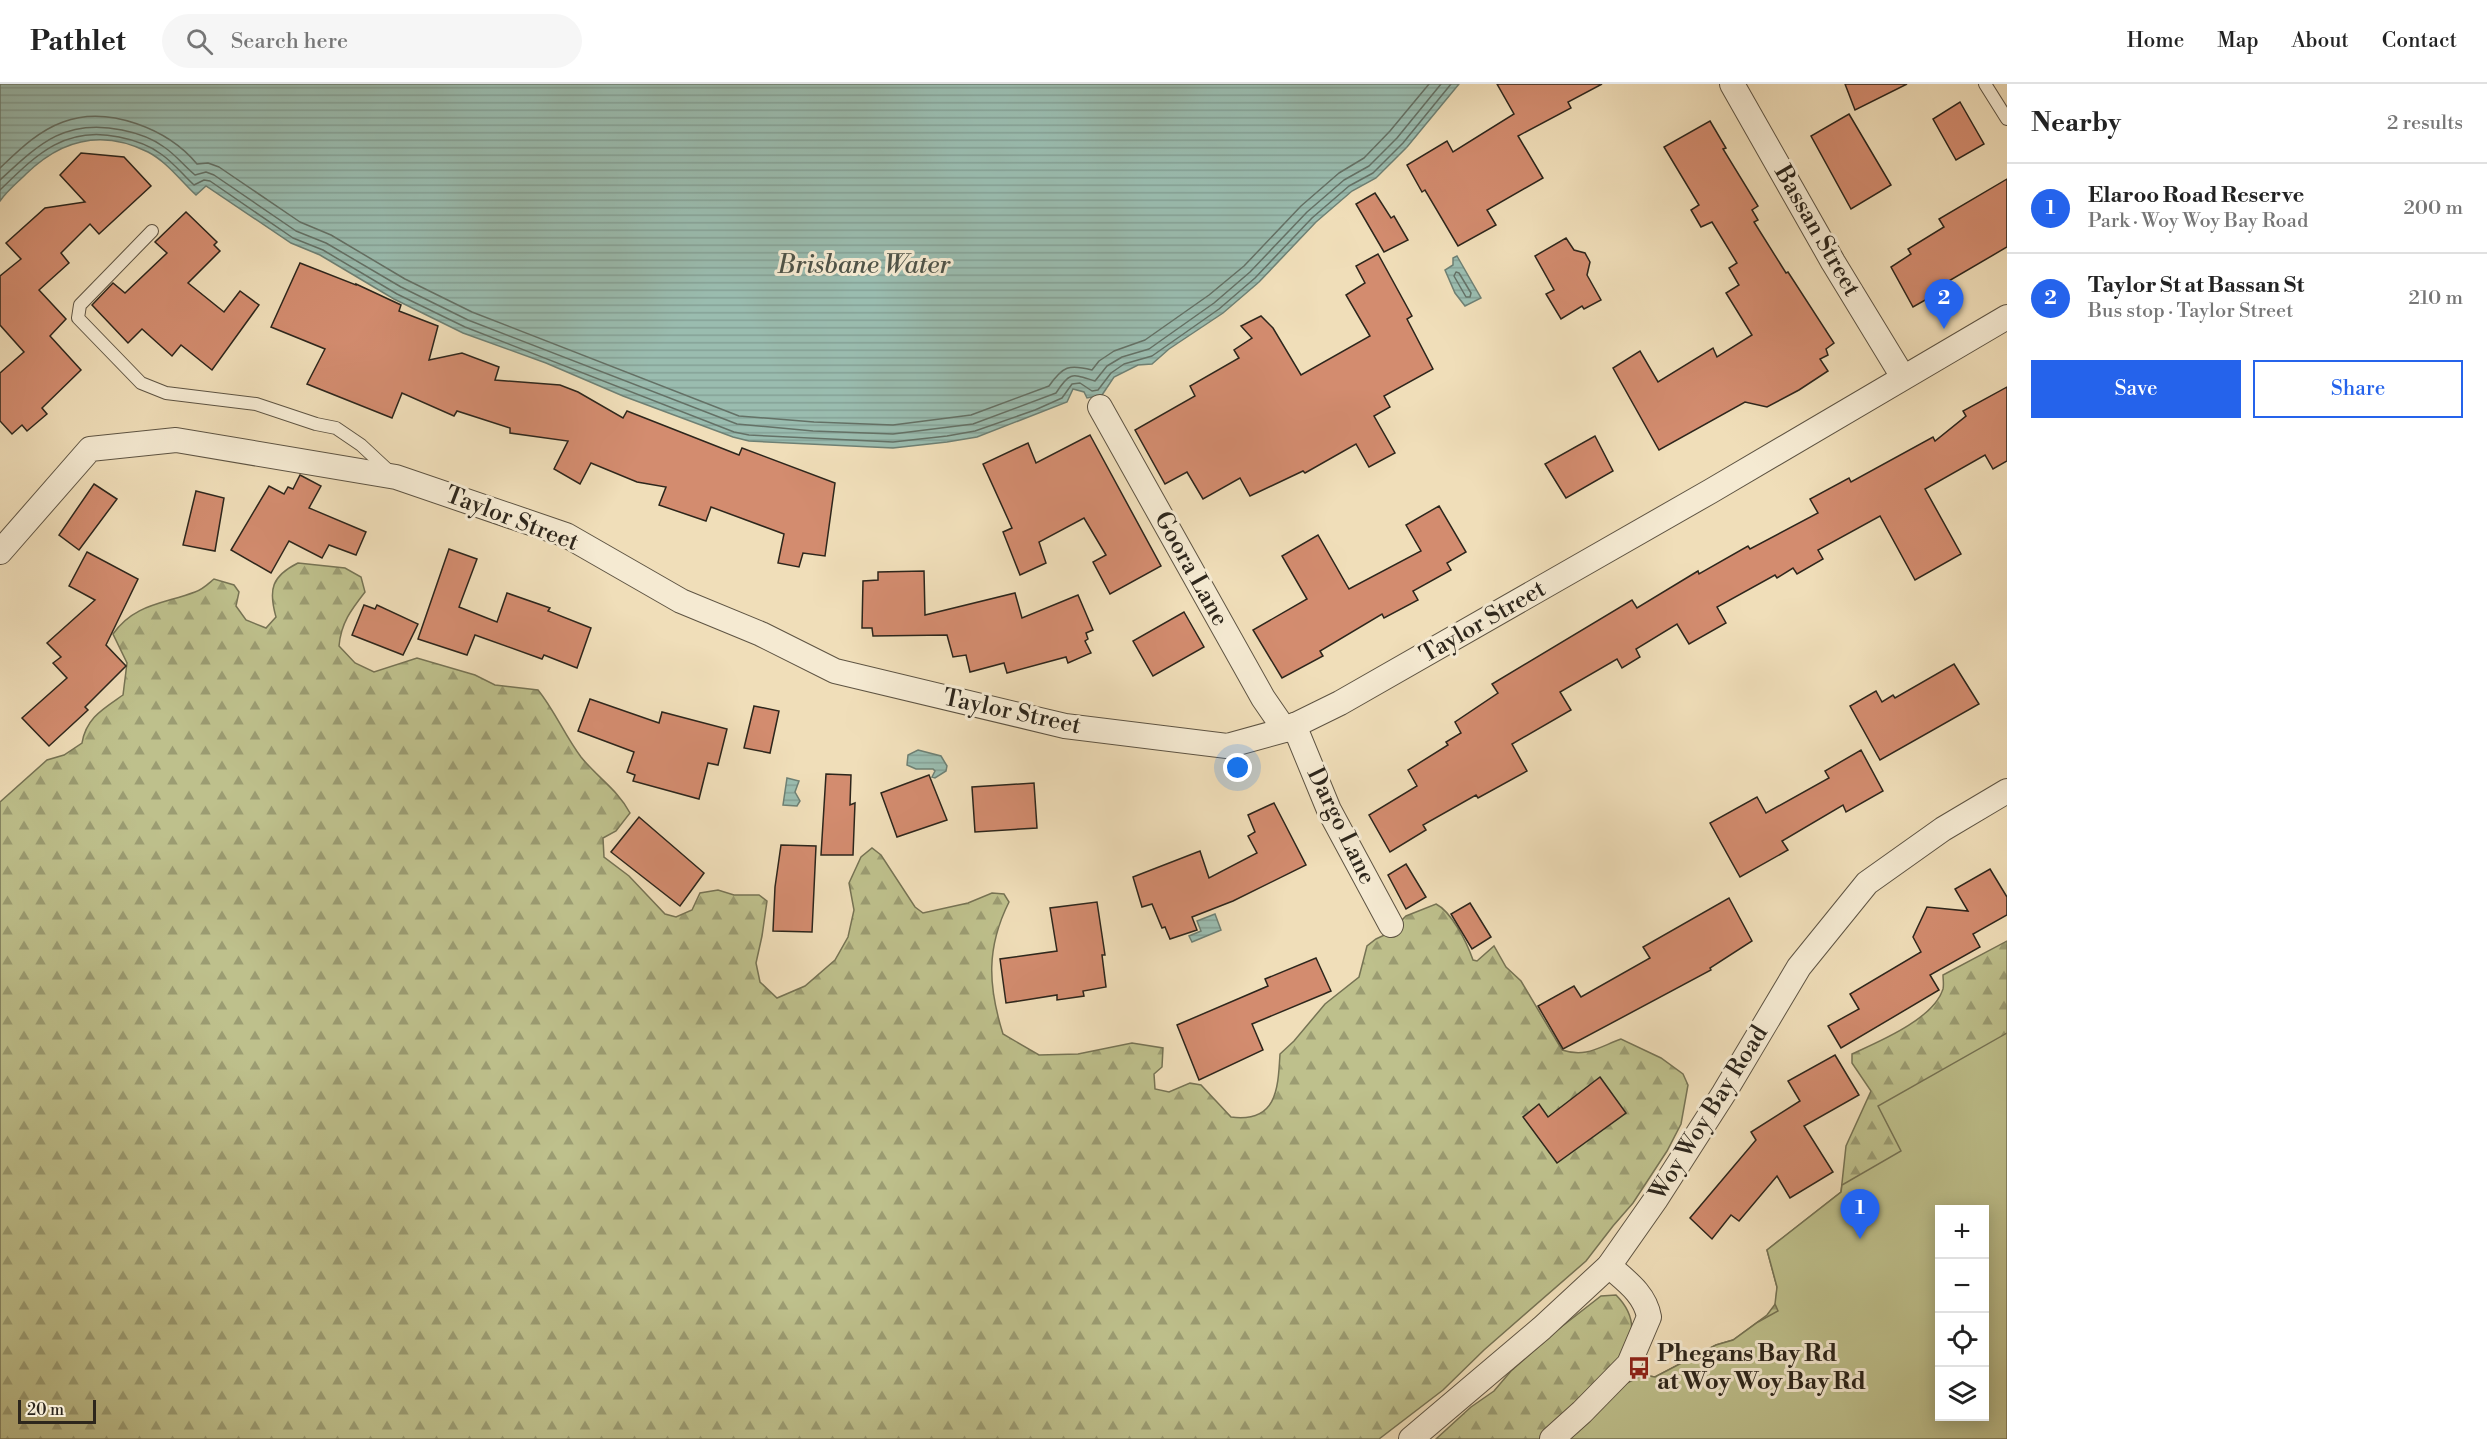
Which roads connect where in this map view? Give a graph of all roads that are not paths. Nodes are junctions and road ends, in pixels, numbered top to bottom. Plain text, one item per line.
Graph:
1 (1732, 84) edge
2 (1985, 84) edge
3 (2007, 120) edge
4 (152, 231) dead end
5 (2007, 317) edge
6 (1903, 377) junction
7 (1100, 407) dead end
8 (396, 477) junction
9 (0, 552) edge
10 (1289, 727) junction
11 (2007, 791) edge
12 (1391, 926) dead end
13 (1609, 1266) junction
14 (1411, 1439) edge
15 (1552, 1439) edge

1 - 6 street, Bassan Street
2 - 3 lane
4 - 8 lane
5 - 6 street, Taylor Street
6 - 10 street, Taylor Street
7 - 10 street, Goora Lane
8 - 9 street, Taylor Street
8 - 10 street, Taylor Street
10 - 12 street, Dargo Lane
11 - 13 street, Woy Woy Bay Road
13 - 14 street, Woy Woy Bay Road
13 - 15 street

